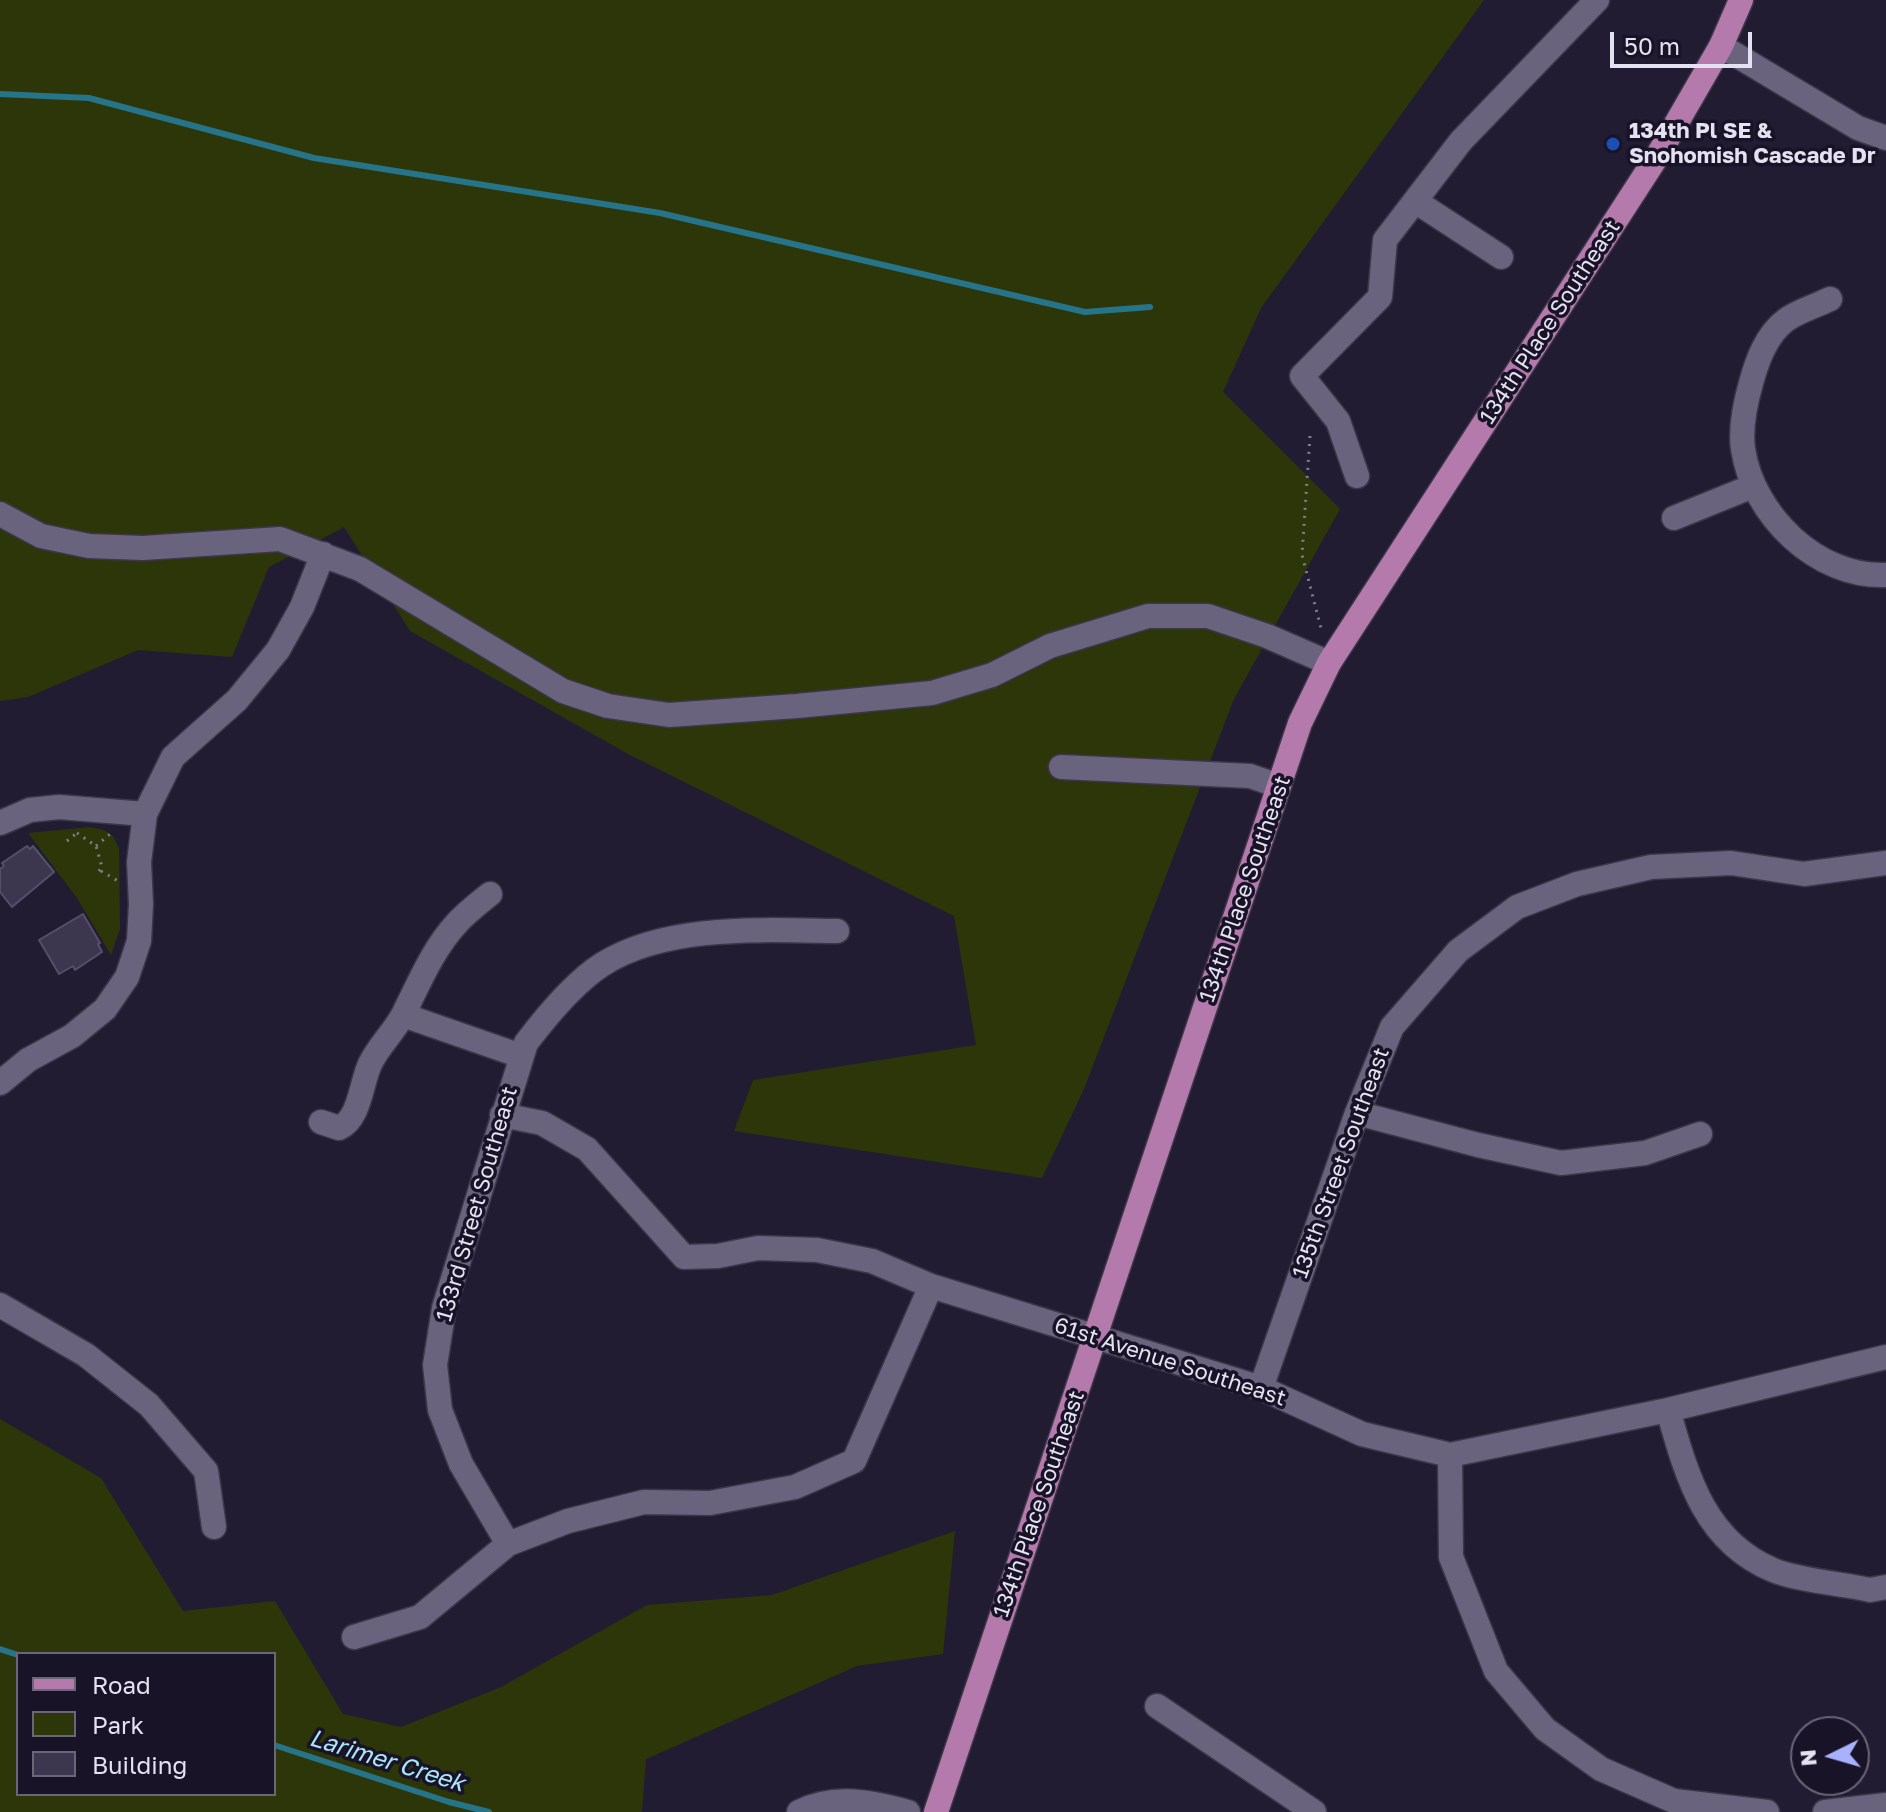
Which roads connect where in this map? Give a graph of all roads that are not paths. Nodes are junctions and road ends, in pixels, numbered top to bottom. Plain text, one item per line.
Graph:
1 (1597, 0) edge
2 (1741, 0) edge
3 (1721, 46) junction
4 (1886, 138) edge
5 (1415, 201) junction
6 (1501, 257) dead end
7 (1830, 299) dead end
8 (1357, 476) dead end
9 (1753, 486) junction
10 (0, 514) edge
11 (1674, 518) dead end
12 (323, 554) junction
13 (1886, 575) edge
14 (1329, 663) junction
15 (1061, 767) dead end
16 (1279, 786) junction
17 (145, 814) junction
18 (0, 823) edge
19 (1886, 863) edge
20 (490, 894) dead end
21 (837, 931) dead end
22 (403, 1015) junction
23 (521, 1056) junction
24 (0, 1083) edge
25 (1357, 1113) junction
26 (502, 1115) junction
27 (321, 1122) dead end
28 (1700, 1134) dead end
29 (931, 1286) junction
30 (0, 1305) edge
31 (1095, 1336) junction
32 (1886, 1357) edge
33 (1261, 1388) junction
34 (1668, 1410) junction
35 (1450, 1455) junction
36 (214, 1527) dead end
37 (508, 1544) junction
38 (1886, 1587) edge
39 (354, 1637) dead end
40 (1157, 1706) dead end
41 (1886, 1805) edge
42 (799, 1812) edge
43 (908, 1812) edge
44 (936, 1812) edge
45 (1314, 1812) edge
46 (1767, 1812) edge
47 (1825, 1812) edge

1 - 5 street
2 - 3 main road, 134th Place Southeast
3 - 4 street
3 - 14 main road, 134th Place Southeast
5 - 6 street
5 - 8 street
7 - 9 street
9 - 11 street
9 - 13 street
10 - 12 street
12 - 14 street
12 - 17 street
14 - 16 main road, 134th Place Southeast
15 - 16 street
16 - 31 main road, 134th Place Southeast
17 - 18 street
17 - 24 street
19 - 25 street, 135th Street Southeast
20 - 22 street
21 - 23 street, 133rd Street Southeast
22 - 23 street
22 - 27 street
23 - 26 street, 133rd Street Southeast
25 - 28 street
25 - 33 street, 135th Street Southeast
26 - 29 street, 61st Avenue Southeast
26 - 37 street, 133rd Street Southeast
29 - 31 street, 61st Avenue Southeast
29 - 37 street
30 - 36 street
31 - 33 street, 61st Avenue Southeast
31 - 44 main road, 134th Place Southeast
32 - 34 street, 61st Avenue Southeast
33 - 35 street, 61st Avenue Southeast
34 - 35 street, 61st Avenue Southeast
34 - 38 street
35 - 46 street
37 - 39 street
40 - 45 street
41 - 47 street
42 - 43 street

